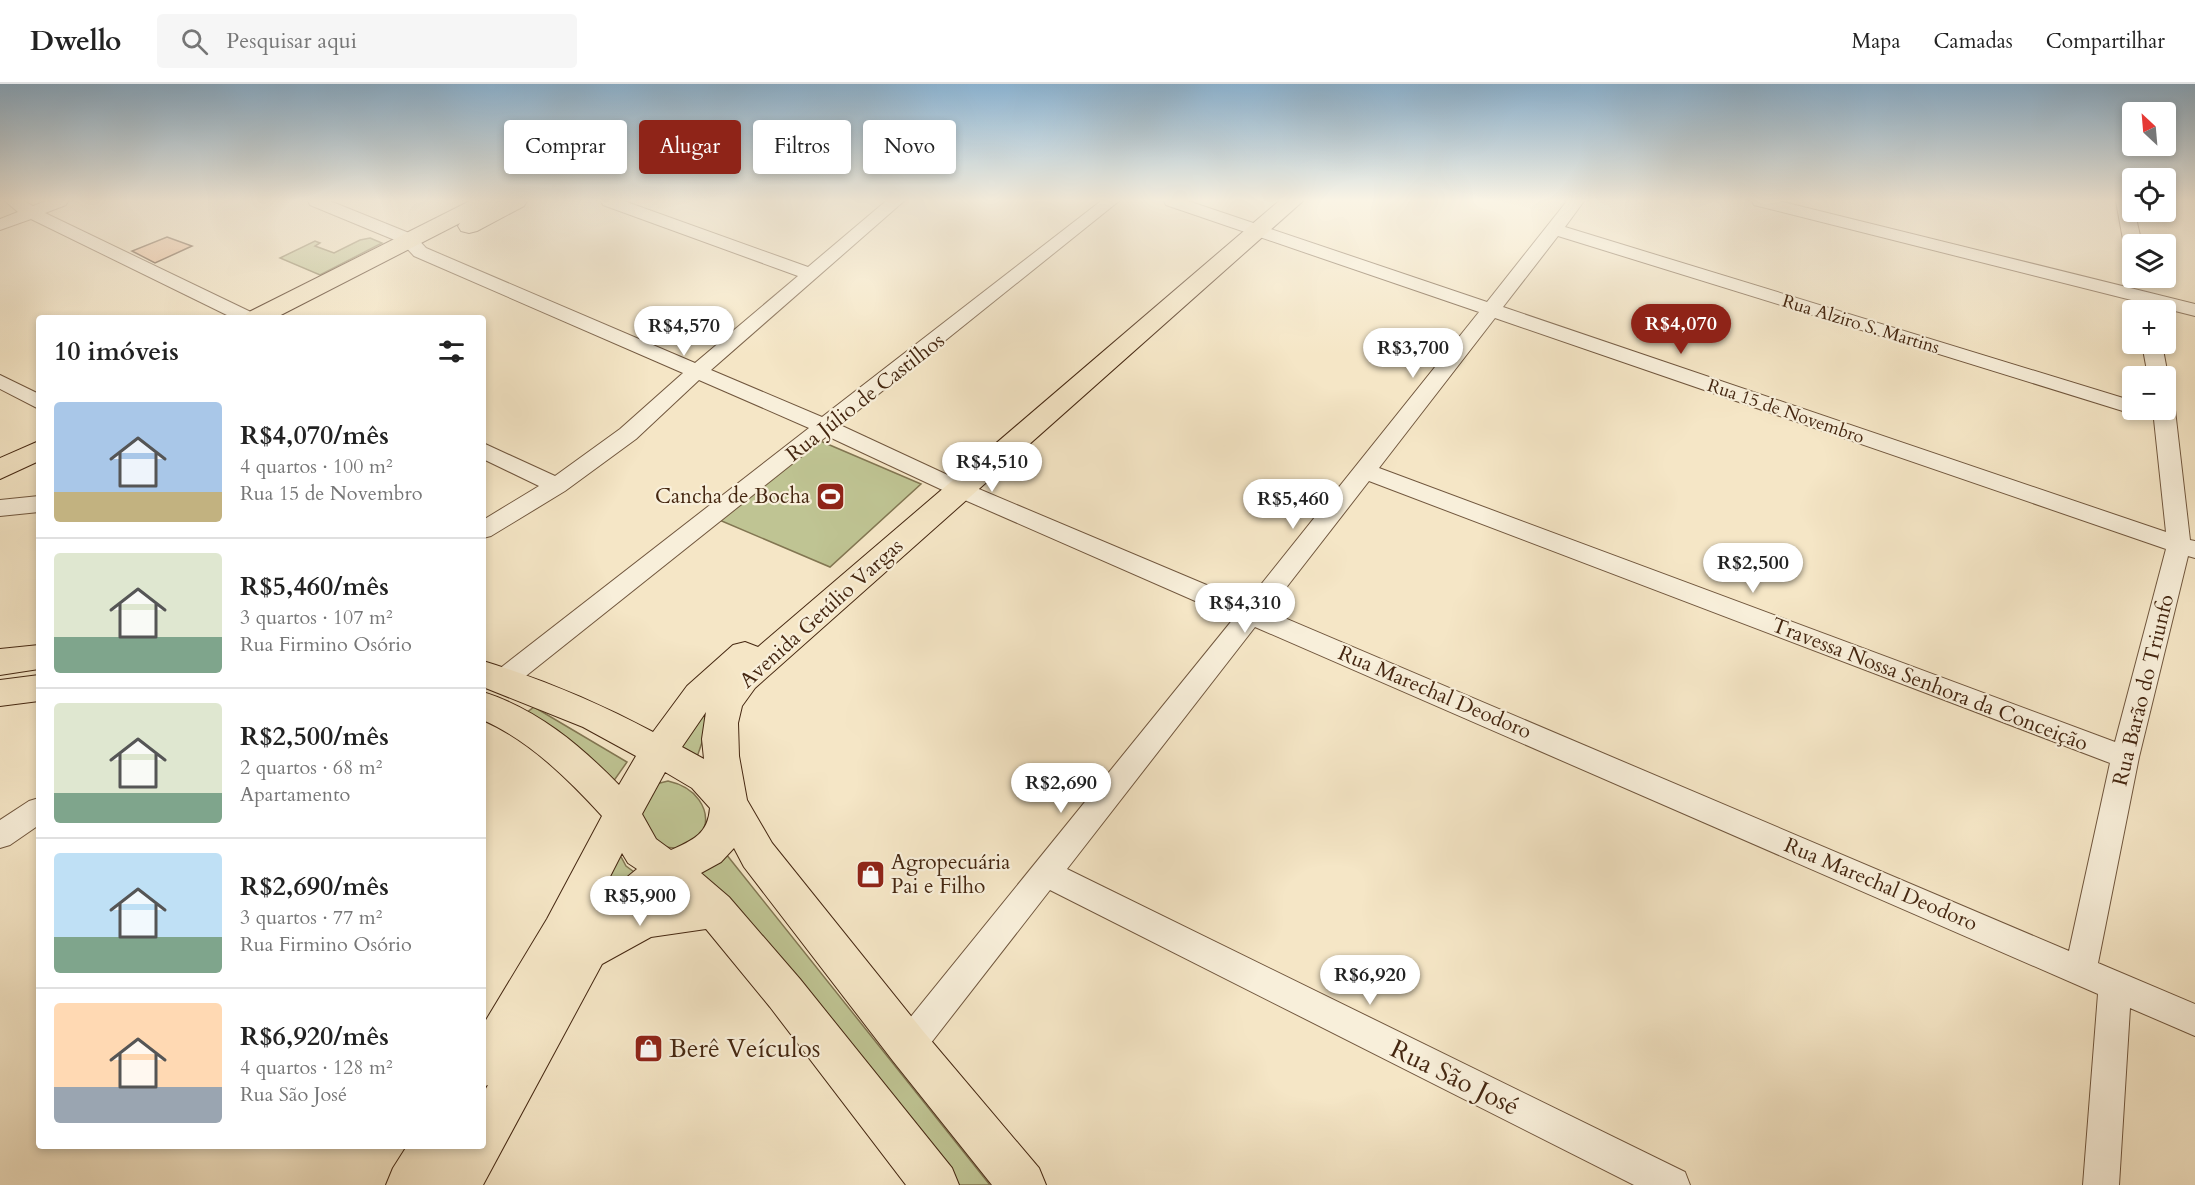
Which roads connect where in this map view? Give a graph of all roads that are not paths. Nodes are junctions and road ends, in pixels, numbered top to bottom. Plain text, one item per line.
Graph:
1 (113, 252) edge
2 (402, 252) edge
3 (428, 252) edge
4 (750, 252) edge
5 (836, 252) edge
6 (1046, 252) edge
7 (1220, 252) edge
8 (1323, 252) edge
9 (1536, 252) edge
10 (1629, 252) edge
11 (1952, 252) edge
12 (810, 274) junction
13 (332, 288) junction
14 (2130, 300) edge
15 (2176, 308) edge
16 (1490, 310) junction
17 (2195, 310) edge
18 (242, 315) edge
19 (264, 315) edge
20 (296, 315) edge
21 (696, 372) junction
22 (0, 381) edge
23 (36, 401) edge
24 (2122, 405) edge
25 (2166, 420) edge
26 (826, 427) junction
27 (36, 429) edge
28 (0, 447) edge
29 (486, 451) edge
30 (36, 452) edge
31 (0, 470) edge
32 (1365, 471) junction
33 (948, 484) junction
34 (557, 486) junction
35 (36, 504) edge
36 (0, 508) edge
37 (486, 528) edge
38 (2187, 548) edge
39 (805, 612) junction
40 (1252, 614) junction
41 (36, 657) edge
42 (0, 662) edge
43 (490, 686) edge
44 (36, 688) edge
45 (0, 693) edge
46 (658, 753) junction
47 (2125, 757) junction
48 (730, 805) junction
49 (36, 812) edge
50 (622, 812) junction
51 (0, 836) edge
52 (668, 871) junction
53 (1044, 872) junction
54 (715, 910) junction
55 (583, 956) junction
56 (2081, 970) junction
57 (2115, 984) junction
58 (2195, 1020) edge
59 (908, 1046) junction
60 (486, 1061) edge
61 (486, 1134) edge
62 (432, 1149) edge
63 (477, 1149) edge
64 (410, 1185) edge
65 (458, 1185) edge
66 (935, 1185) edge
67 (1022, 1185) edge
68 (1672, 1185) edge
69 (2101, 1185) edge

1 - 18 street
2 - 13 main road
3 - 21 street, Rua Marechal Deodoro
4 - 12 street
5 - 12 street
6 - 26 street, Rua Júlio de Castilhos
7 - 33 main road, Avenida Getúlio Vargas
8 - 16 street, Rua 15 de Novembro
9 - 16 street
10 - 24 street, Rua Alziro S. Martins
11 - 14 street
12 - 21 street
13 - 19 main road
13 - 20 main road
15 - 17 street
16 - 32 street
16 - 38 street, Rua 15 de Novembro
21 - 26 street, Rua Marechal Deodoro
21 - 34 street
22 - 23 street
25 - 38 street, Rua Barão do Triunfo
26 - 33 street, Rua Marechal Deodoro
26 - 43 street, Rua Júlio de Castilhos
27 - 28 main road
29 - 34 street
30 - 31 main road
32 - 40 street
32 - 47 street, Travessa Nossa Senhora da Conceição
33 - 39 main road, Avenida Getúlio Vargas
33 - 40 street, Rua Marechal Deodoro
34 - 37 street
35 - 36 street
38 - 47 street, Rua Barão do Triunfo
39 - 46 main road, Avenida Getúlio Vargas
39 - 48 main road, Avenida Getúlio Vargas
40 - 53 street
40 - 56 street, Rua Marechal Deodoro
41 - 42 main road
43 - 46 main road
43 - 50 main road
44 - 45 main road
46 - 48 main road
46 - 50 main road, Avenida Getúlio Vargas
47 - 56 street, Rua Barão do Triunfo
48 - 52 main road, Avenida Getúlio Vargas
48 - 59 main road
49 - 51 street
50 - 52 main road
50 - 60 main road, Avenida Getúlio Vargas
52 - 54 main road
52 - 55 main road, Avenida Getúlio Vargas
53 - 59 street
53 - 68 street, Rua São José
54 - 55 main road
54 - 66 main road
55 - 61 main road, Avenida Getúlio Vargas
56 - 57 street, Rua Marechal Deodoro
57 - 58 street, Rua Marechal Deodoro
57 - 69 street
59 - 67 main road
62 - 64 main road
63 - 65 main road

